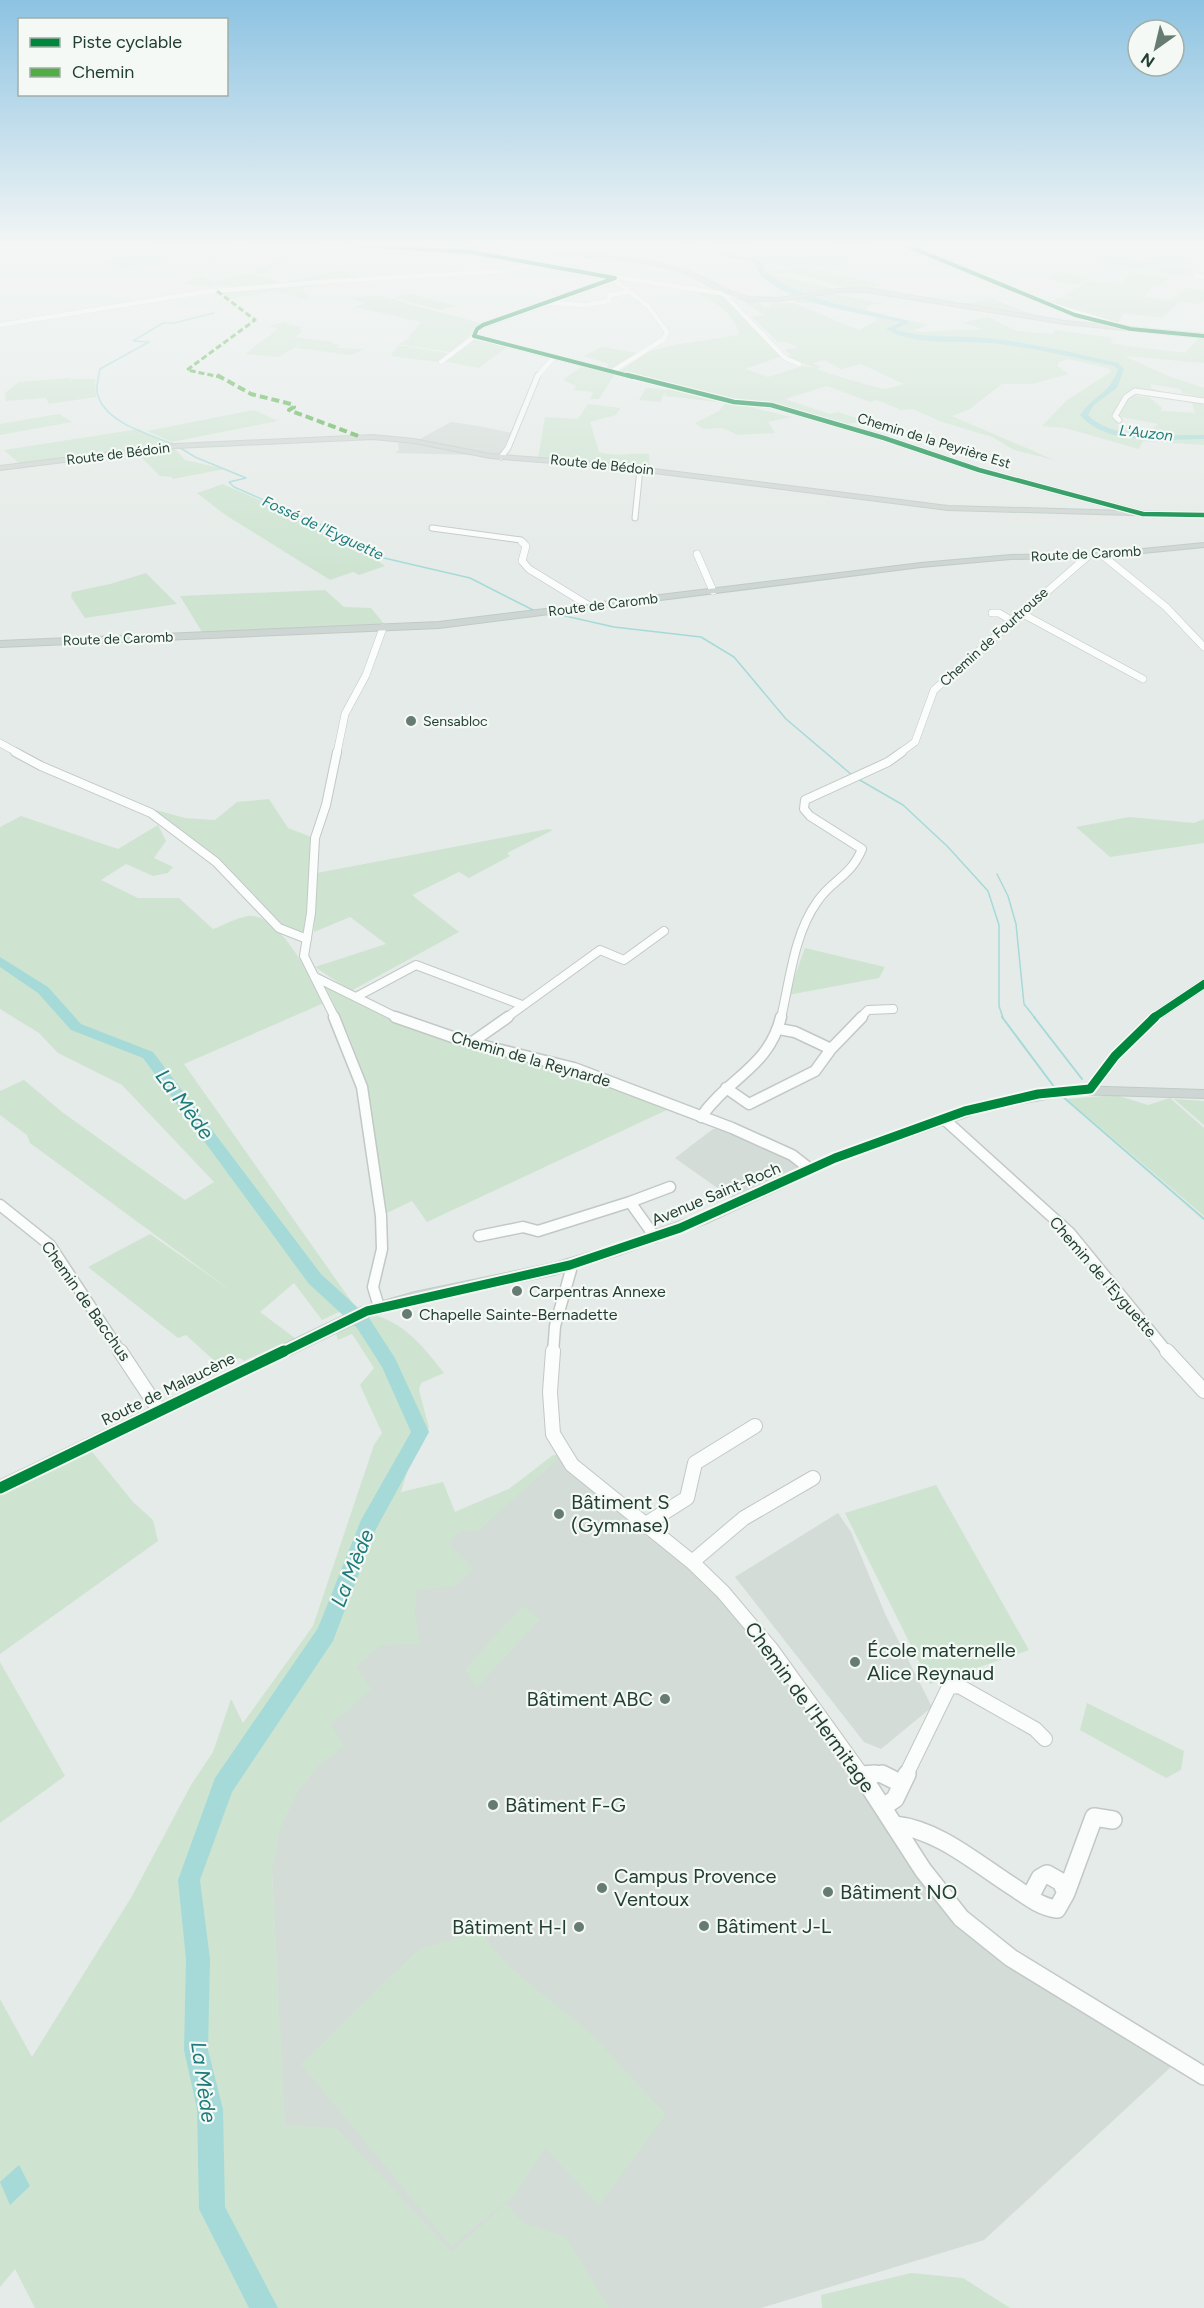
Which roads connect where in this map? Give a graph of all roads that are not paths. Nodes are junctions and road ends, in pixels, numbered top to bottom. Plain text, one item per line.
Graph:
1 (453, 353) edge
2 (533, 353) edge
3 (642, 353) edge
4 (780, 353) edge
5 (553, 358) junction
6 (441, 362) dead end
7 (799, 364) dead end
8 (611, 372) junction
9 (1204, 401) edge
10 (1119, 420) dead end
11 (501, 457) junction
12 (0, 468) edge
13 (640, 469) junction
14 (1143, 514) junction
15 (1204, 515) edge
16 (634, 518) dead end
17 (432, 528) dead end
18 (1204, 545) edge
19 (697, 554) dead end
20 (1102, 555) junction
21 (1088, 556) junction
22 (712, 591) junction
23 (591, 607) junction
24 (992, 613) dead end
25 (1023, 614) junction
26 (1014, 622) junction
27 (383, 628) junction
28 (0, 644) edge
29 (1204, 647) edge
30 (1143, 679) dead end
31 (0, 743) edge
32 (664, 932) dead end
33 (307, 939) junction
34 (317, 978) junction
35 (1204, 984) edge
36 (356, 997) junction
37 (522, 1005) junction
38 (893, 1009) dead end
39 (779, 1029) junction
40 (471, 1043) junction
41 (831, 1049) junction
42 (726, 1089) junction
43 (1090, 1089) junction
44 (1204, 1094) edge
45 (701, 1117) junction
46 (944, 1119) junction
47 (810, 1169) junction
48 (670, 1187) dead end
49 (630, 1202) junction
50 (0, 1205) edge
51 (479, 1236) dead end
52 (655, 1237) junction
53 (570, 1265) junction
54 (373, 1309) junction
55 (349, 1319) joint
56 (1204, 1391) edge
57 (159, 1410) junction
58 (755, 1426) dead end
59 (813, 1478) dead end
60 (0, 1488) edge
61 (646, 1524) junction
62 (692, 1562) junction
63 (1045, 1739) dead end
64 (862, 1775) junction
65 (902, 1784) junction
66 (884, 1808) junction
67 (1113, 1820) dead end
68 (895, 1825) junction
69 (1066, 1893) junction
70 (1030, 1897) junction
71 (1204, 2076) edge

1 - 6 street
2 - 5 street, Chemin de la Peyrière Est
3 - 8 street
4 - 7 street
5 - 8 street, Chemin de la Peyrière Est
5 - 11 street
8 - 14 street, Chemin de la Peyrière Est
9 - 10 street
11 - 12 main road, Route de Bédoin
11 - 13 main road, Route de Bédoin
13 - 14 main road, Route de Bédoin
13 - 16 street
14 - 15 main road, Route de Bédoin
17 - 23 street
18 - 20 main road, Route de Caromb
19 - 22 street
20 - 21 main road, Route de Caromb
20 - 29 street
21 - 22 main road, Route de Caromb
21 - 25 street, Chemin de Fourtrouse
22 - 23 main road, Route de Caromb
23 - 27 main road, Route de Caromb
24 - 26 street
25 - 26 street, Chemin de Fourtrouse
25 - 30 street
26 - 39 street, Chemin de Fourtrouse
27 - 28 main road, Route de Caromb
27 - 33 street
31 - 33 street
32 - 37 street
33 - 34 street
34 - 36 street, Chemin de la Reynarde
34 - 54 street
35 - 43 street
36 - 37 street
36 - 40 street, Chemin de la Reynarde
37 - 40 street
38 - 41 street
39 - 41 street
39 - 42 street, Chemin de Fourtrouse
40 - 45 street, Chemin de la Reynarde
41 - 42 street
42 - 45 street, Chemin de Fourtrouse
43 - 44 main road, Avenue Saint-Roch
43 - 46 main road, Avenue Saint-Roch
45 - 47 street, Chemin de la Reynarde
46 - 47 main road, Avenue Saint-Roch
46 - 56 street, Chemin de l'Eyguette
47 - 52 main road, Avenue Saint-Roch
48 - 49 street
49 - 51 street
49 - 52 street
50 - 57 street, Chemin de Bacchus
52 - 53 main road, Avenue Saint-Roch
53 - 54 main road, Avenue Saint-Roch
53 - 61 street, Chemin de l'Hermitage
54 - 55 main road, Avenue Saint-Roch
55 - 57 main road, Route de Malaucène
57 - 60 main road, Route de Malaucène
58 - 61 street
59 - 62 street
61 - 62 street, Chemin de l'Hermitage
62 - 64 street, Chemin de l'Hermitage
63 - 65 street
64 - 65 street
64 - 66 street, Chemin de l'Hermitage
65 - 66 street
66 - 68 street, Chemin de l'Hermitage
67 - 69 street
68 - 70 street
68 - 71 street, Chemin de l'Hermitage
69 - 70 street
69 - 70 street

